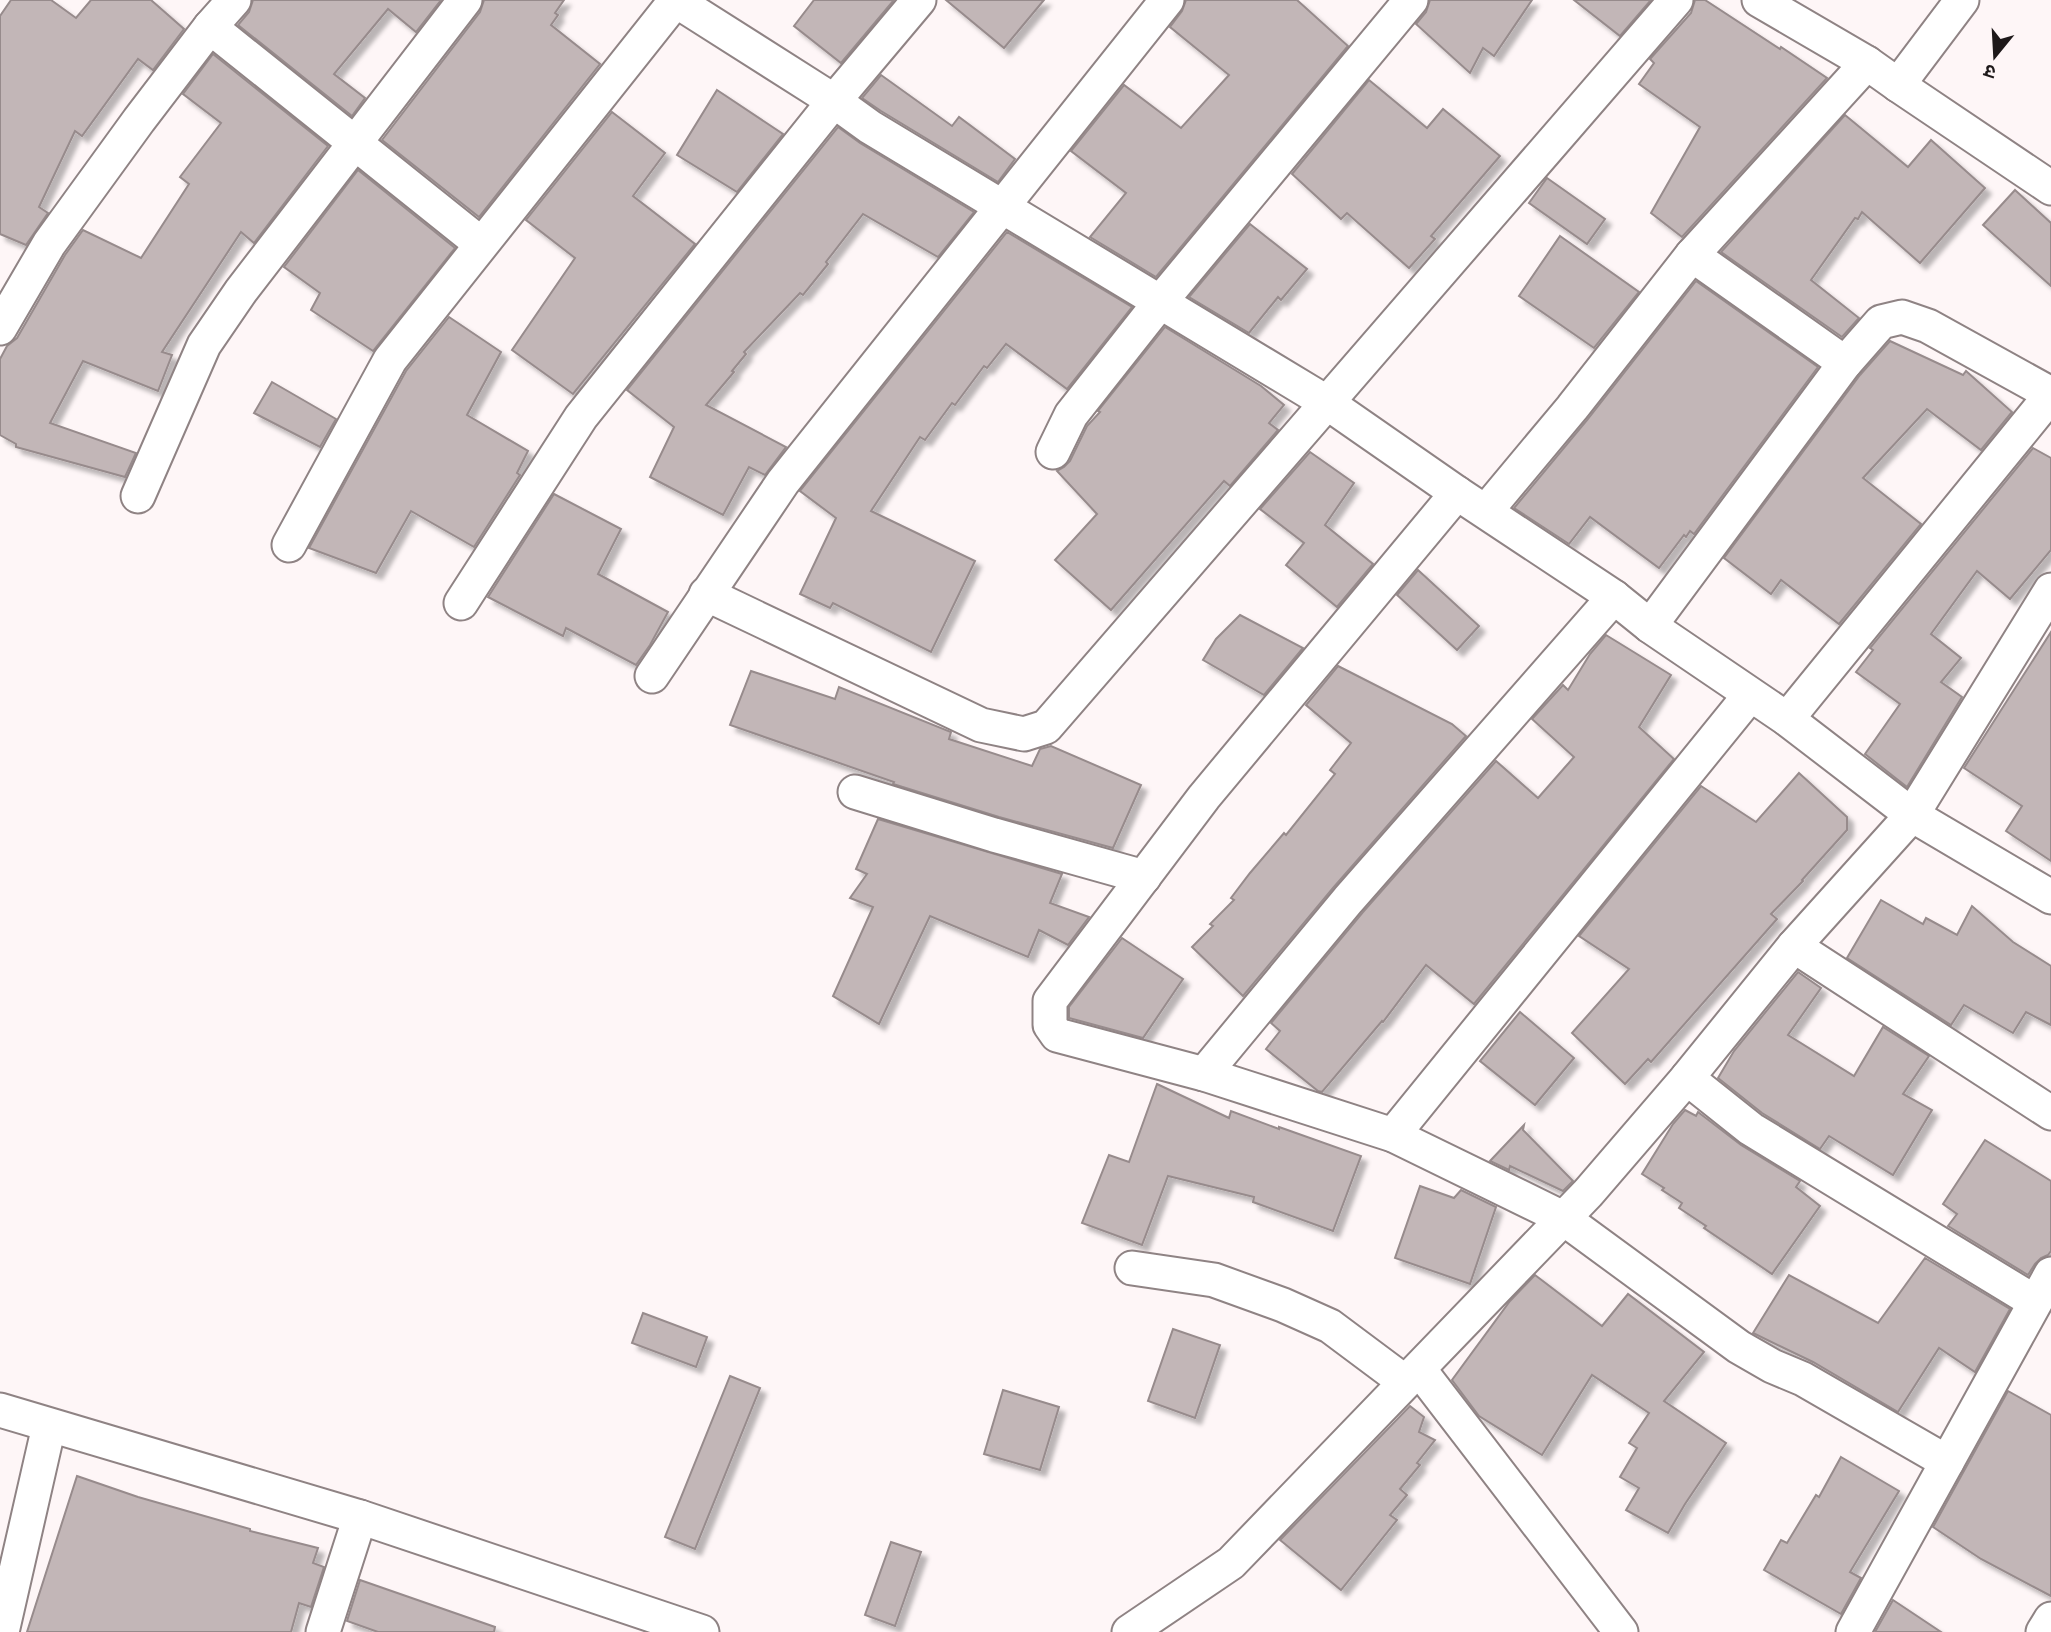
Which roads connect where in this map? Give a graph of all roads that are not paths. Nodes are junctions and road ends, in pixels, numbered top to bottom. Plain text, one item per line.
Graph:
1 (234, 0) edge
2 (466, 0) edge
3 (675, 0) edge
4 (919, 0) edge
5 (1167, 0) edge
6 (1411, 0) edge
7 (1676, 0) edge
8 (1759, 0) edge
9 (1962, 0) edge
10 (210, 27) junction
11 (1867, 62) junction
12 (1898, 85) junction
13 (834, 101) junction
14 (355, 143) junction
15 (2051, 188) edge
16 (1002, 206) junction
17 (481, 244) junction
18 (1692, 255) junction
19 (1161, 301) junction
20 (0, 328) edge
21 (1845, 363) junction
22 (2051, 394) edge
23 (1326, 402) junction
24 (1053, 452) dead end
25 (1457, 494) junction
26 (138, 496) dead end
27 (1486, 511) junction
28 (289, 545) dead end
29 (2051, 590) edge
30 (706, 594) junction
31 (1614, 597) junction
32 (461, 603) dead end
33 (1650, 626) junction
34 (652, 676) dead end
35 (1750, 695) junction
36 (1787, 719) junction
37 (855, 792) dead end
38 (1912, 815) junction
39 (1144, 877) junction
40 (2051, 897) edge
41 (1794, 946) junction
42 (1204, 1074) junction
43 (1687, 1078) junction
44 (2051, 1113) edge
45 (1393, 1135) junction
46 (1563, 1218) junction
47 (1132, 1268) dead end
48 (2043, 1288) edge
49 (1412, 1375) junction
50 (0, 1410) edge
51 (50, 1426) junction
52 (1947, 1462) junction
53 (360, 1517) junction
54 (2051, 1619) edge
55 (637, 1621) edge
56 (2, 1632) edge
57 (323, 1632) edge
58 (702, 1632) edge
59 (1129, 1632) edge
60 (1621, 1632) edge
61 (1853, 1632) edge
62 (2043, 1632) edge

1 - 10 street
2 - 14 street
3 - 13 street
3 - 17 street
4 - 13 street
5 - 16 street
6 - 19 street
7 - 23 street
8 - 11 street
9 - 12 street
10 - 14 street
10 - 20 street
11 - 12 street
11 - 18 street
12 - 15 street
13 - 16 street
13 - 32 street
14 - 17 street
14 - 26 street
16 - 19 street
16 - 30 street
17 - 28 street
18 - 21 street
18 - 27 street
19 - 23 street
19 - 24 street
21 - 22 street
21 - 33 street
22 - 36 street
23 - 25 street
23 - 30 street
25 - 27 street
25 - 39 street
27 - 31 street
29 - 38 street
30 - 34 street
31 - 33 street
31 - 42 street
33 - 35 street
35 - 36 street
35 - 45 street
36 - 38 street
37 - 39 street
38 - 40 street
38 - 41 street
39 - 42 street
41 - 43 street
41 - 44 street
42 - 45 street
43 - 46 street
43 - 48 street
45 - 46 street
46 - 49 street
46 - 52 street
47 - 49 street
48 - 52 street
49 - 59 street
49 - 60 street
50 - 51 street
51 - 53 street
51 - 56 street
52 - 61 street
53 - 55 street
53 - 57 street
54 - 62 street
55 - 58 street

